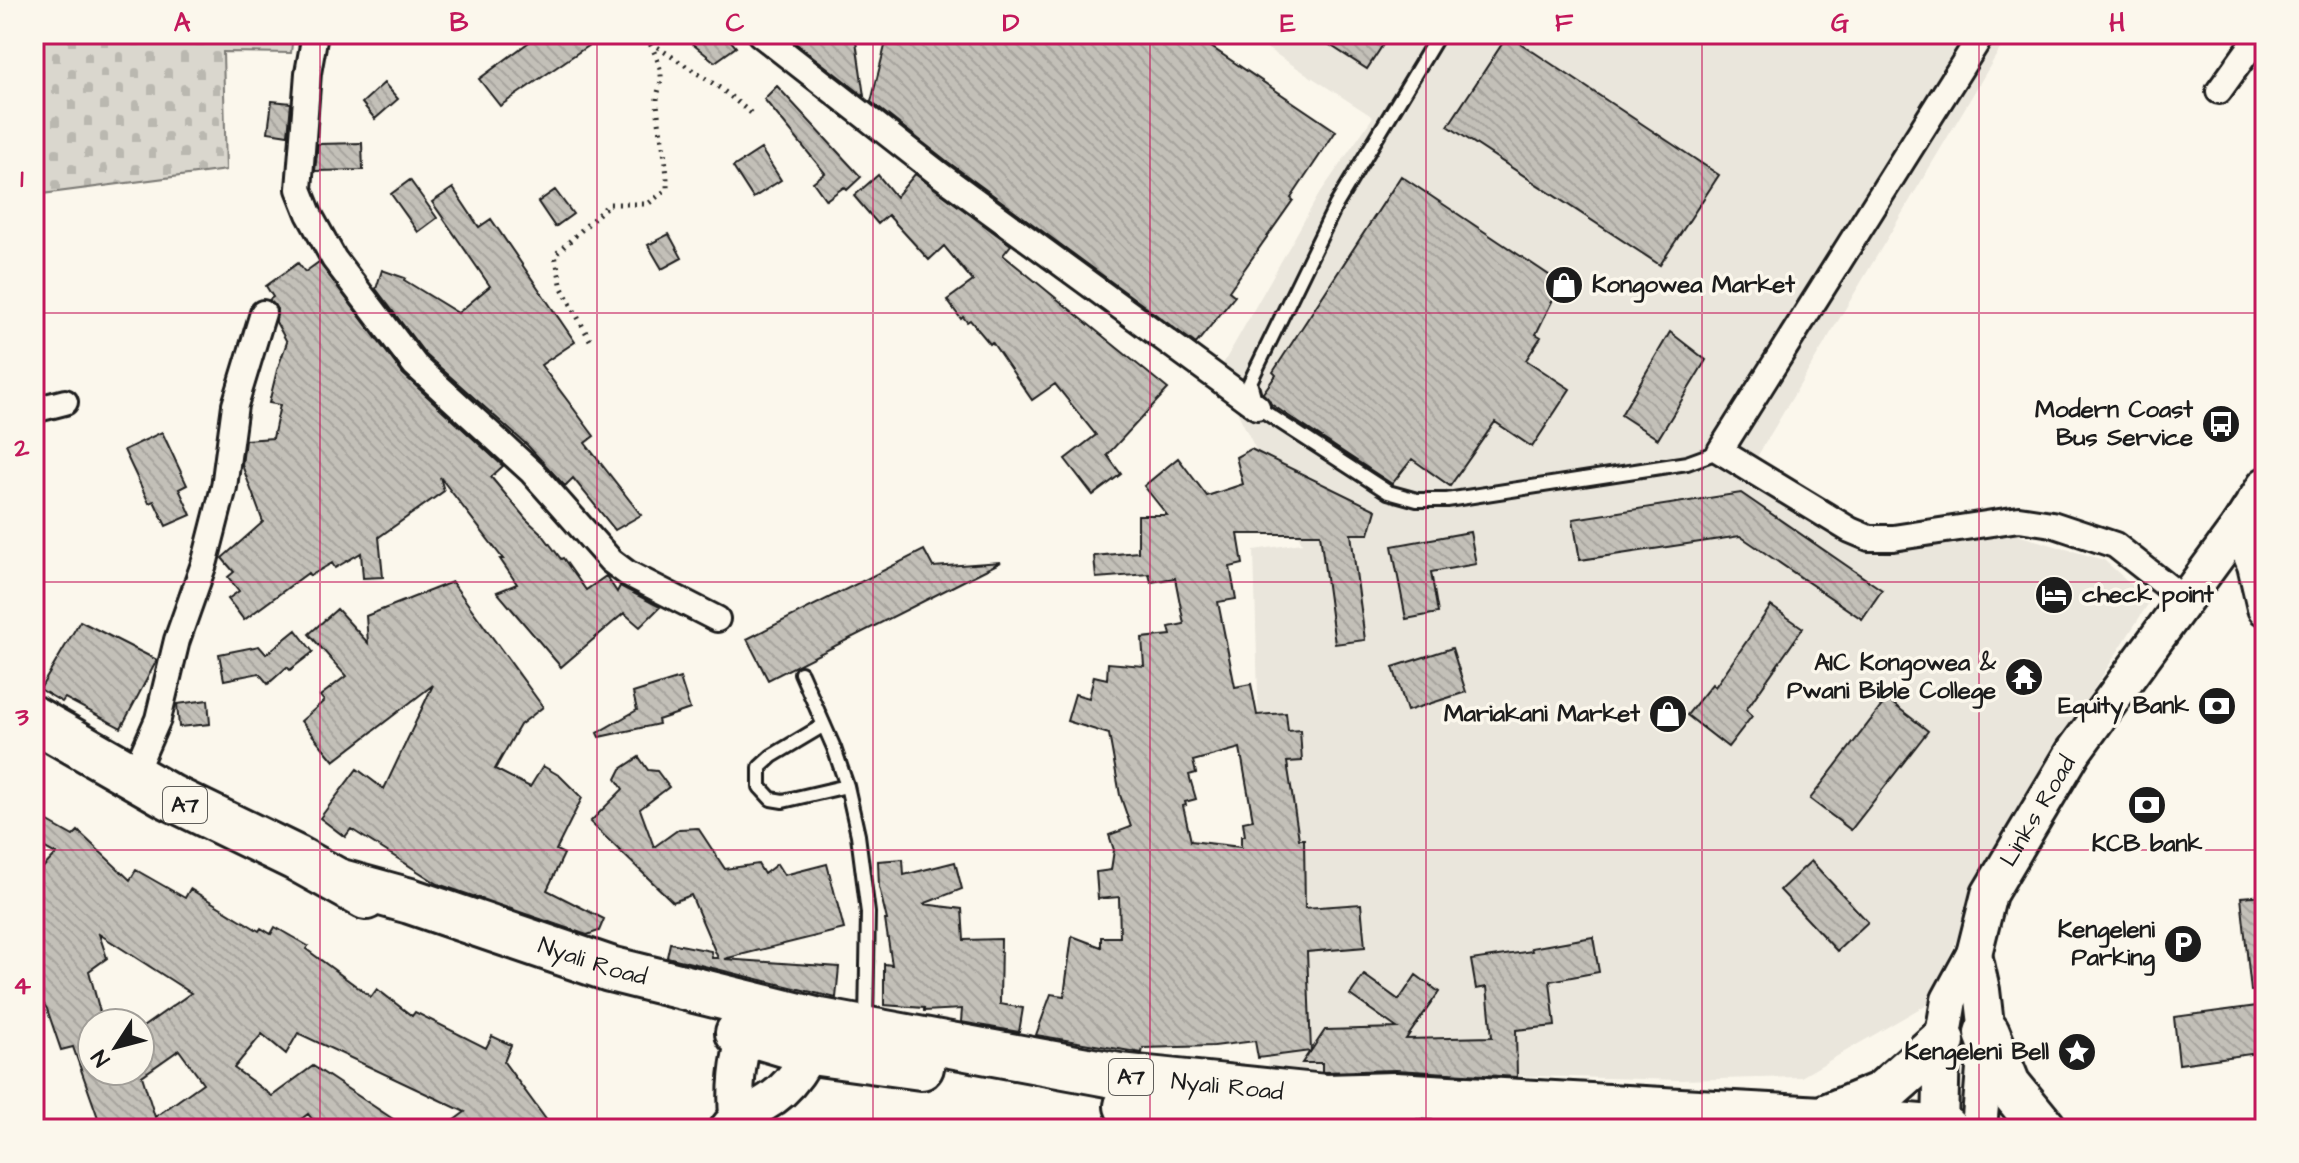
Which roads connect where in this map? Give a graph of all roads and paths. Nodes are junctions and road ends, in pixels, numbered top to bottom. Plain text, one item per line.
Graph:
1 (315, 34) edge
2 (644, 34) edge
3 (760, 34) edge
4 (1439, 34) edge
5 (1982, 34) edge
6 (2260, 34) edge
7 (650, 42) junction
8 (2219, 91) dead end
9 (751, 113) dead end
10 (263, 313) dead end
11 (590, 340) dead end
12 (65, 402) dead end
13 (1257, 407) junction
14 (34, 410) edge
15 (1720, 451) junction
16 (2265, 485) edge
17 (2239, 526) junction
18 (2210, 565) junction
19 (2185, 600) junction
20 (2263, 604) edge
21 (717, 619) dead end
22 (801, 673) dead end
23 (34, 719) edge
24 (824, 725) junction
25 (133, 776) junction
26 (847, 786) junction
27 (1974, 954) junction
28 (750, 1021) junction
29 (866, 1028) junction
30 (1987, 1033) junction
31 (815, 1036) junction
32 (1942, 1041) junction
33 (1822, 1119) junction
34 (732, 1122) edge
35 (1397, 1129) edge
36 (1942, 1129) edge
37 (1979, 1129) edge
38 (2044, 1129) edge

1 - 21 street
2 - 7 path
3 - 13 street
4 - 13 lane
5 - 15 street
6 - 8 street
7 - 9 path
7 - 11 path
10 - 25 street
12 - 14 street
13 - 15 lane
15 - 19 street
16 - 17 main road, Links Road
17 - 18 main road, Links Road
17 - 20 main road
18 - 19 main road, Links Road
18 - 20 main road
19 - 27 main road, Links Road
22 - 24 lane
23 - 25 highway, Nyali Road / A7
24 - 26 lane
24 - 26 lane
25 - 28 highway, Nyali Road / A7
26 - 29 lane
27 - 30 main road, Links Road
27 - 32 main road, Links Road
28 - 31 highway, Nyali Road / A7
28 - 34 main road
29 - 31 highway, Nyali Road / A7
29 - 33 highway, Nyali Road / A7
30 - 37 main road, Links Road
30 - 38 highway
31 - 34 main road
31 - 35 highway, Nyali Road / A7
32 - 33 highway
32 - 36 main road, Links Road
33 - 36 highway, Nyali Road / A7

